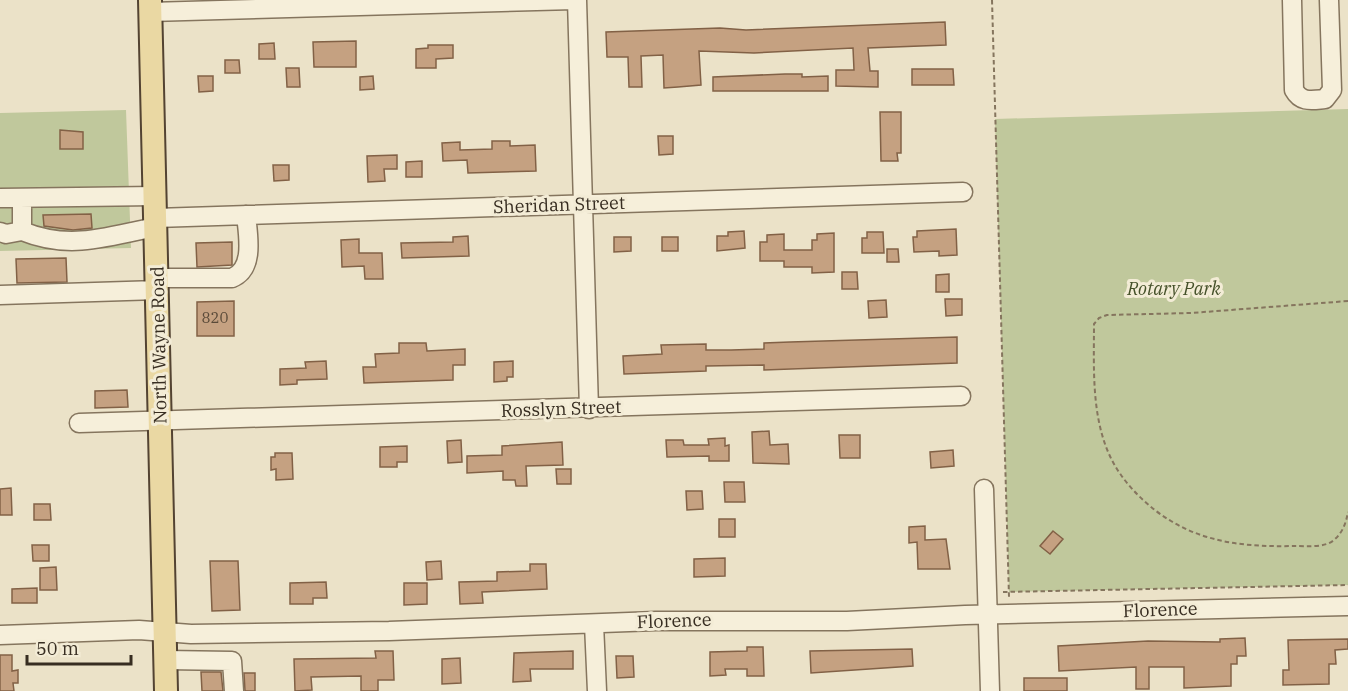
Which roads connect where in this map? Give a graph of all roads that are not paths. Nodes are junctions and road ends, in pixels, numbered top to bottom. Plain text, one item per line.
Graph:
1 (576, 0) edge
2 (1292, 0) edge
3 (1329, 0) edge
4 (150, 6) edge
5 (963, 192) dead end
6 (0, 198) edge
7 (22, 198) junction
8 (582, 204) junction
9 (156, 213) junction
10 (246, 215) junction
11 (22, 231) junction
12 (0, 232) edge
13 (158, 284) junction
14 (0, 294) edge
15 (961, 396) dead end
16 (589, 409) junction
17 (161, 421) junction
18 (79, 423) dead end
19 (984, 489) dead end
20 (1348, 606) edge
21 (986, 615) junction
22 (594, 624) junction
23 (165, 632) junction
24 (213, 633) junction
25 (0, 635) edge
26 (214, 659) junction
27 (166, 660) junction
28 (166, 691) edge
29 (234, 691) edge
30 (597, 691) edge
31 (990, 691) edge

1 - 4 street
1 - 8 street
2 - 3 street
4 - 9 main road, North Wayne Road
5 - 8 street, Sheridan Street
6 - 7 street
7 - 9 street
7 - 11 street
8 - 10 street, Sheridan Street
8 - 16 street
9 - 10 street, Sheridan Street
9 - 11 street
9 - 13 main road, North Wayne Road
10 - 13 street
11 - 12 street
13 - 14 street
13 - 17 main road, North Wayne Road
15 - 16 street, Rosslyn Street
16 - 17 street, Rosslyn Street
17 - 18 street, Rosslyn Street
17 - 23 main road, North Wayne Road
19 - 21 street
20 - 21 street, Florence
21 - 22 street, Florence
21 - 31 street
22 - 24 street, Florence
22 - 30 street
23 - 24 street, Florence
23 - 25 street, Florence
23 - 27 main road, North Wayne Road
24 - 26 street
26 - 27 street
26 - 29 street
27 - 28 main road, North Wayne Road

